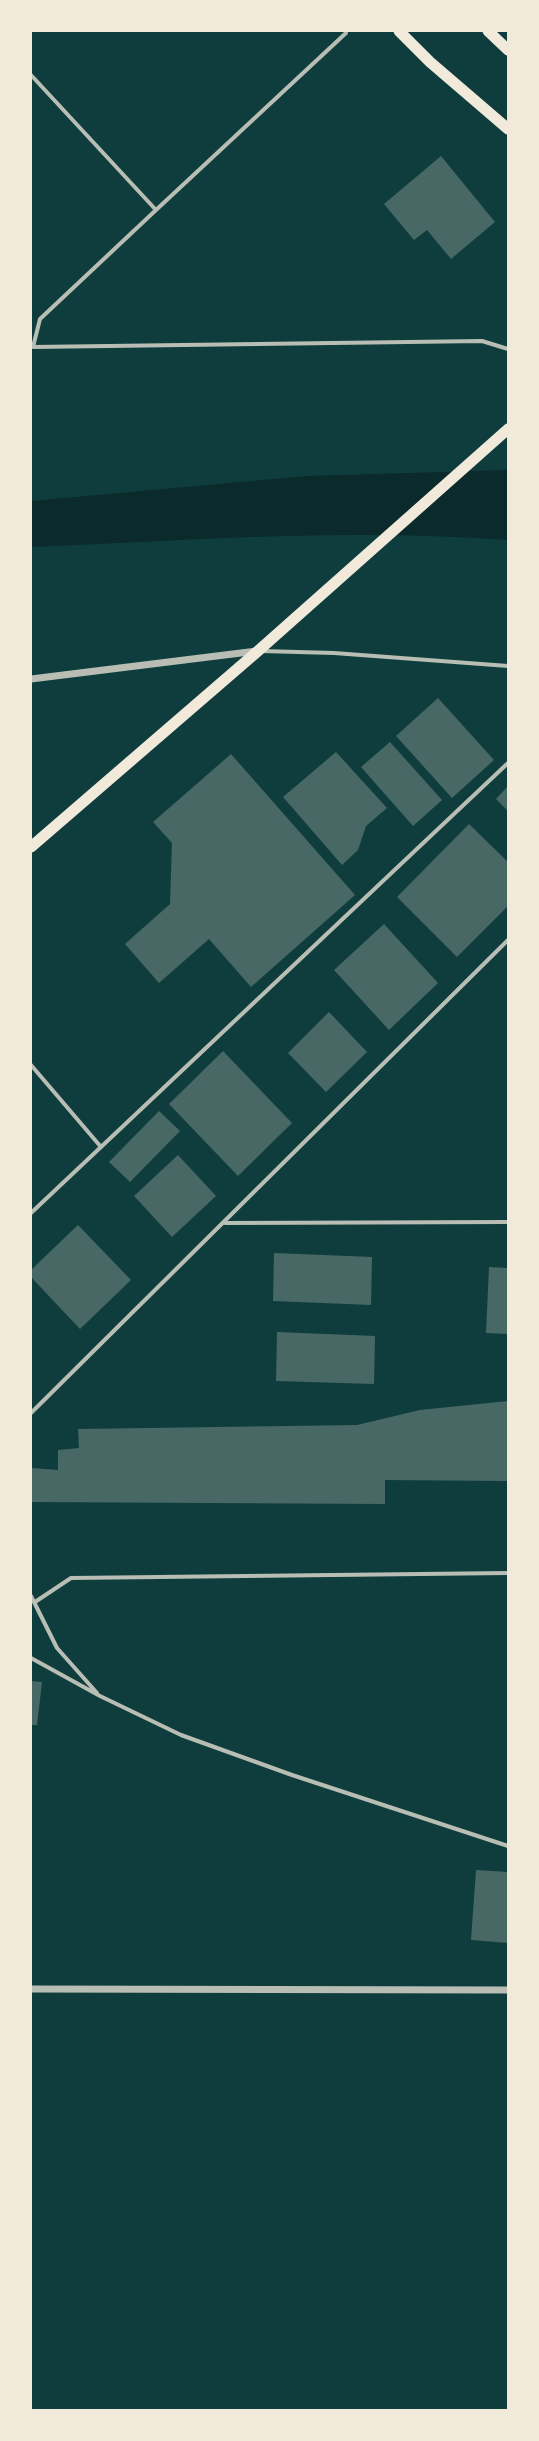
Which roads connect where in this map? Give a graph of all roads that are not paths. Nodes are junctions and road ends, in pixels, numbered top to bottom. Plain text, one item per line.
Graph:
1 (399, 31) edge
2 (488, 31) edge
3 (346, 34) dead end
4 (508, 50) edge
5 (31, 75) edge
6 (508, 129) edge
7 (156, 210) junction
8 (32, 347) edge
9 (508, 349) edge
10 (508, 429) edge
11 (258, 651) junction
12 (508, 666) edge
13 (31, 679) edge
14 (508, 763) edge
15 (31, 847) edge
16 (508, 940) edge
17 (31, 1065) edge
18 (101, 1147) junction
19 (31, 1213) edge
20 (508, 1222) edge
21 (225, 1223) junction
22 (31, 1413) edge
23 (508, 1573) edge
24 (31, 1596) edge
25 (35, 1602) junction
26 (31, 1658) edge
27 (100, 1696) junction
28 (508, 1846) edge
29 (31, 1988) edge
30 (508, 1990) edge

1 - 6 highway
2 - 4 highway
3 - 7 street
5 - 7 street
7 - 8 street
8 - 9 street
10 - 11 highway
11 - 12 street
11 - 13 street
11 - 15 highway
14 - 18 street
16 - 21 street
17 - 18 street
18 - 19 street
20 - 21 street
21 - 22 street
23 - 25 street
24 - 25 street
25 - 27 street
26 - 27 street
27 - 28 street
29 - 30 street

